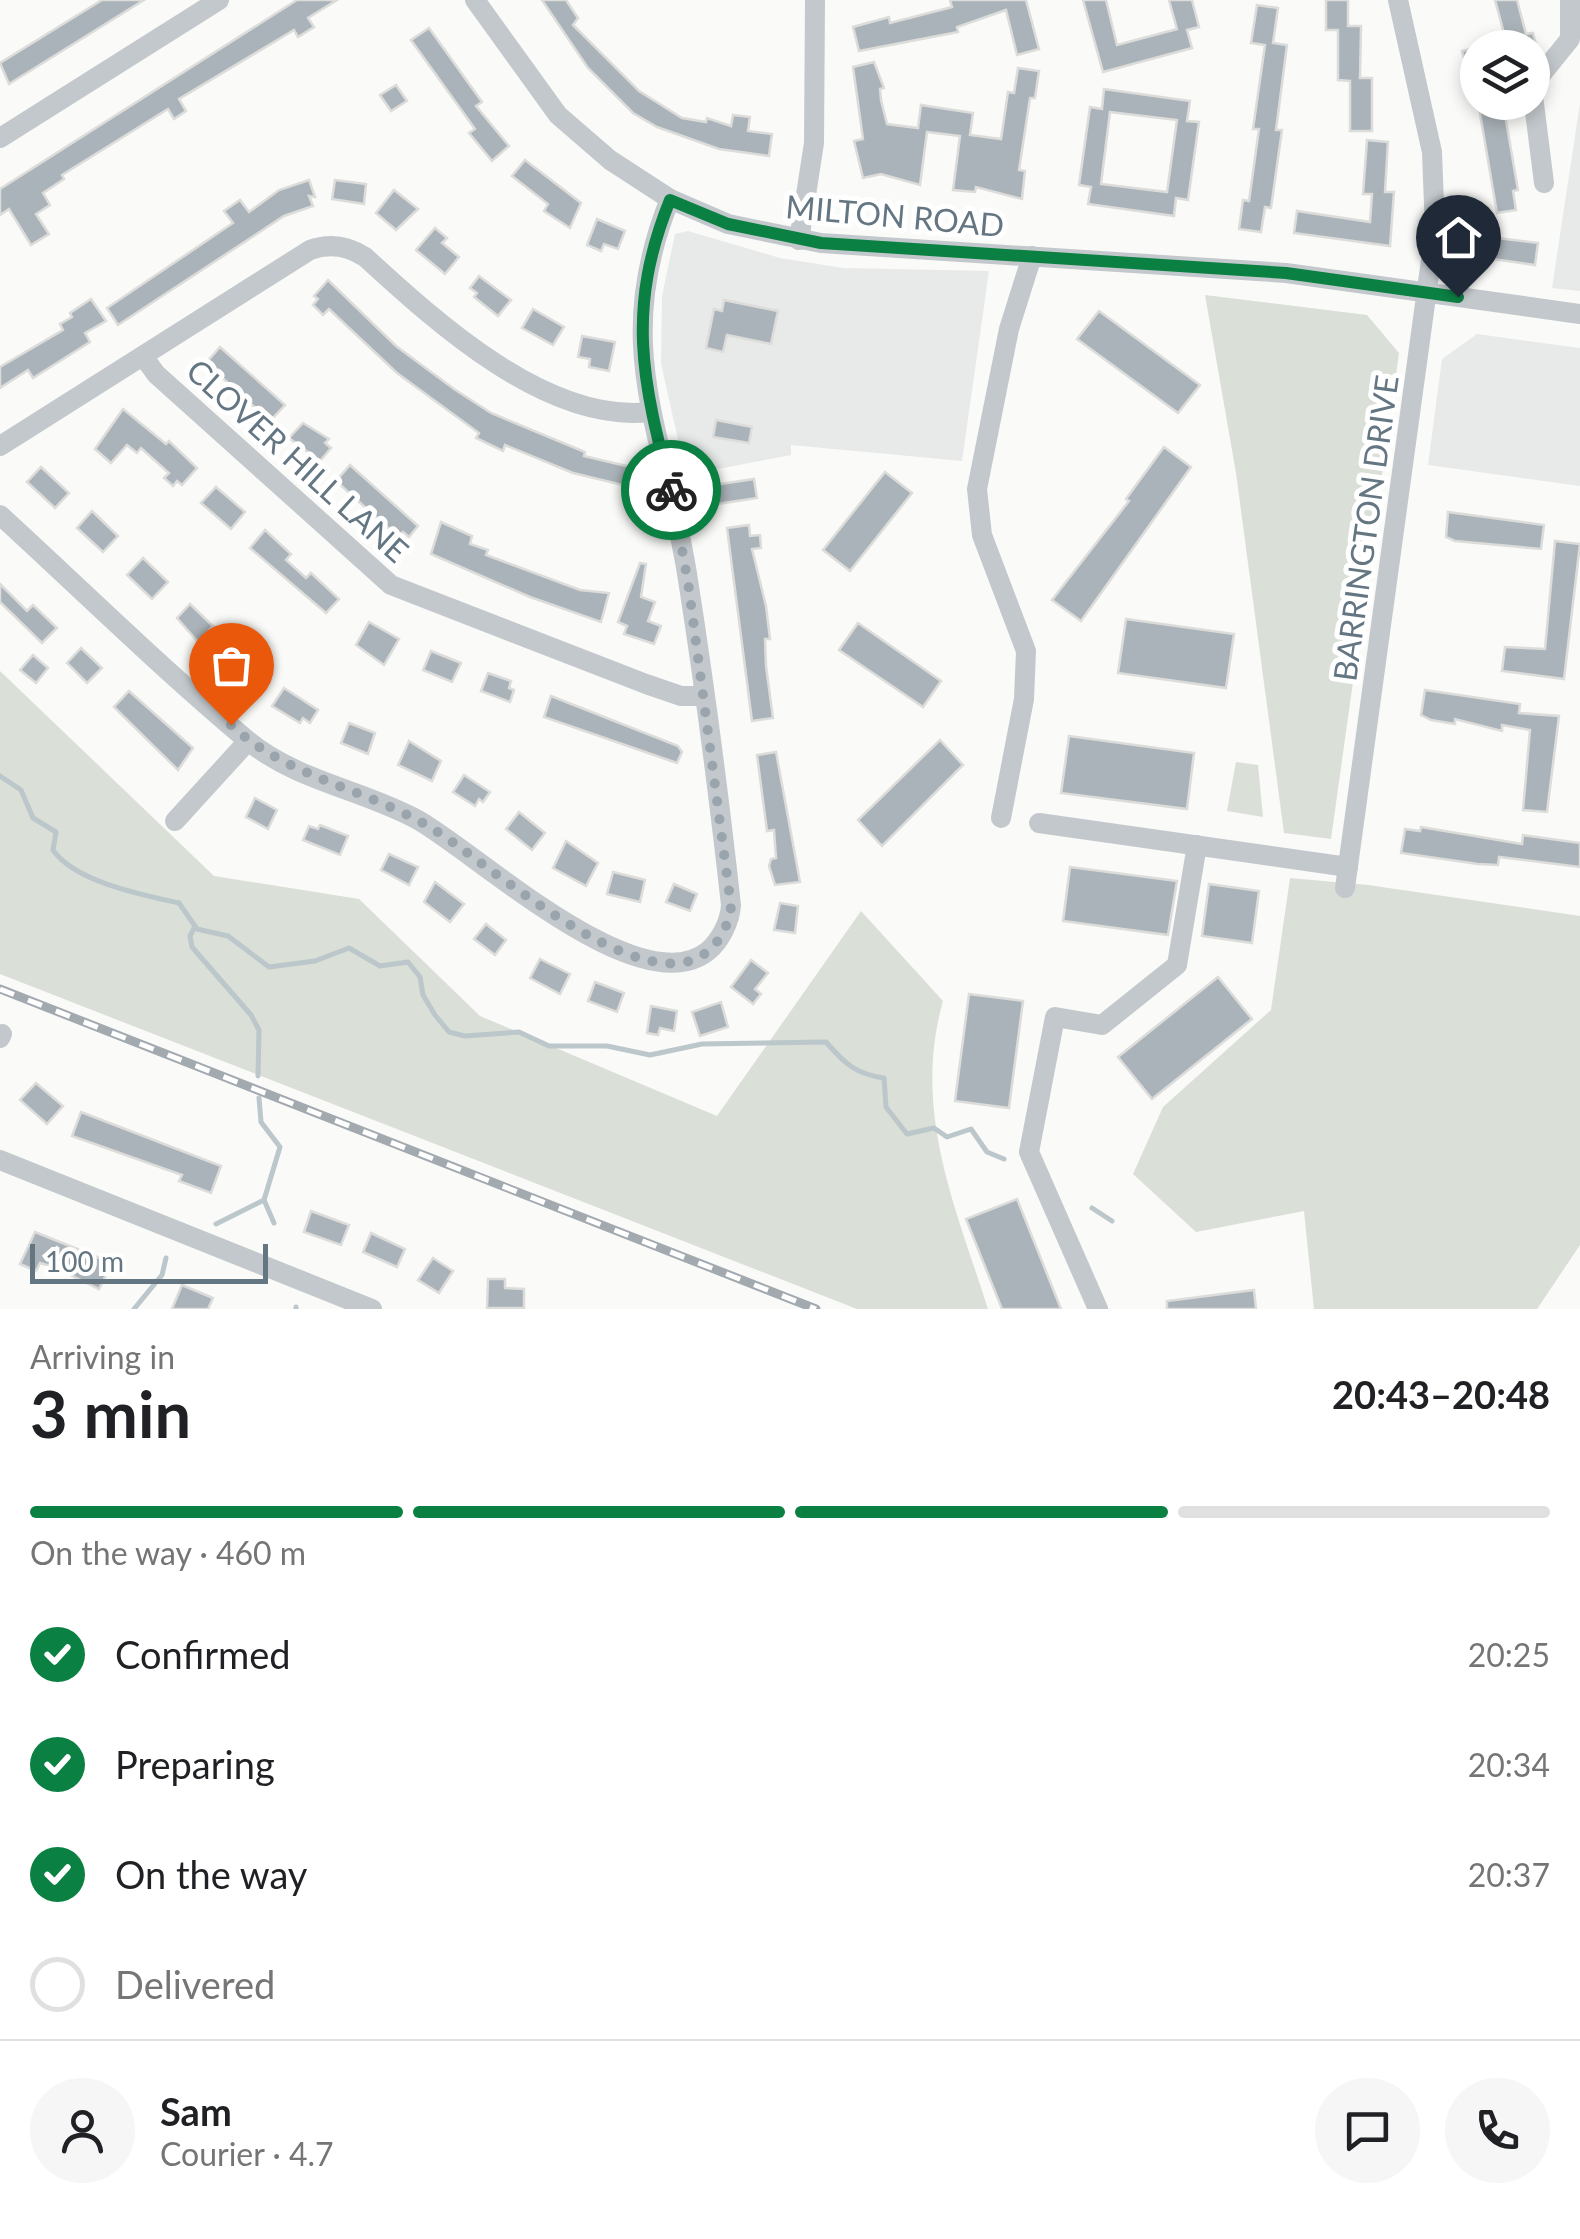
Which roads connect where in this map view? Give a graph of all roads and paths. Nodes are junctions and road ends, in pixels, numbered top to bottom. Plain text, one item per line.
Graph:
1 (219, 0) edge
2 (475, 0) edge
3 (814, 0) edge
4 (1398, 0) edge
5 (1570, 0) edge
6 (1550, 65) edge
7 (1536, 120) edge
8 (0, 138) edge
9 (1544, 183) dead end
10 (670, 200) junction
11 (800, 240) junction
12 (1032, 256) junction
13 (1428, 293) junction
14 (1580, 314) edge
15 (143, 356) junction
16 (650, 412) junction
17 (0, 446) edge
18 (0, 516) edge
19 (704, 696) junction
20 (248, 741) junction
21 (1001, 818) dead end
22 (174, 822) dead end
23 (1038, 823) dead end
24 (1197, 845) junction
25 (0, 1160) edge
26 (372, 1309) edge
27 (1098, 1309) edge

1 - 8 street
2 - 10 street, MILTON ROAD
3 - 11 street
4 - 13 street, BARRINGTON DRIVE
5 - 6 street
7 - 9 street
10 - 11 street, MILTON ROAD
10 - 16 street
11 - 12 street, MILTON ROAD
12 - 13 street, MILTON ROAD
12 - 21 street
13 - 14 street, MILTON ROAD
13 - 24 street, BARRINGTON DRIVE
15 - 16 street
15 - 17 street
15 - 19 street, CLOVER HILL LANE
16 - 19 street
18 - 20 street
19 - 20 street
20 - 22 street
23 - 24 street
24 - 27 street
25 - 26 street

